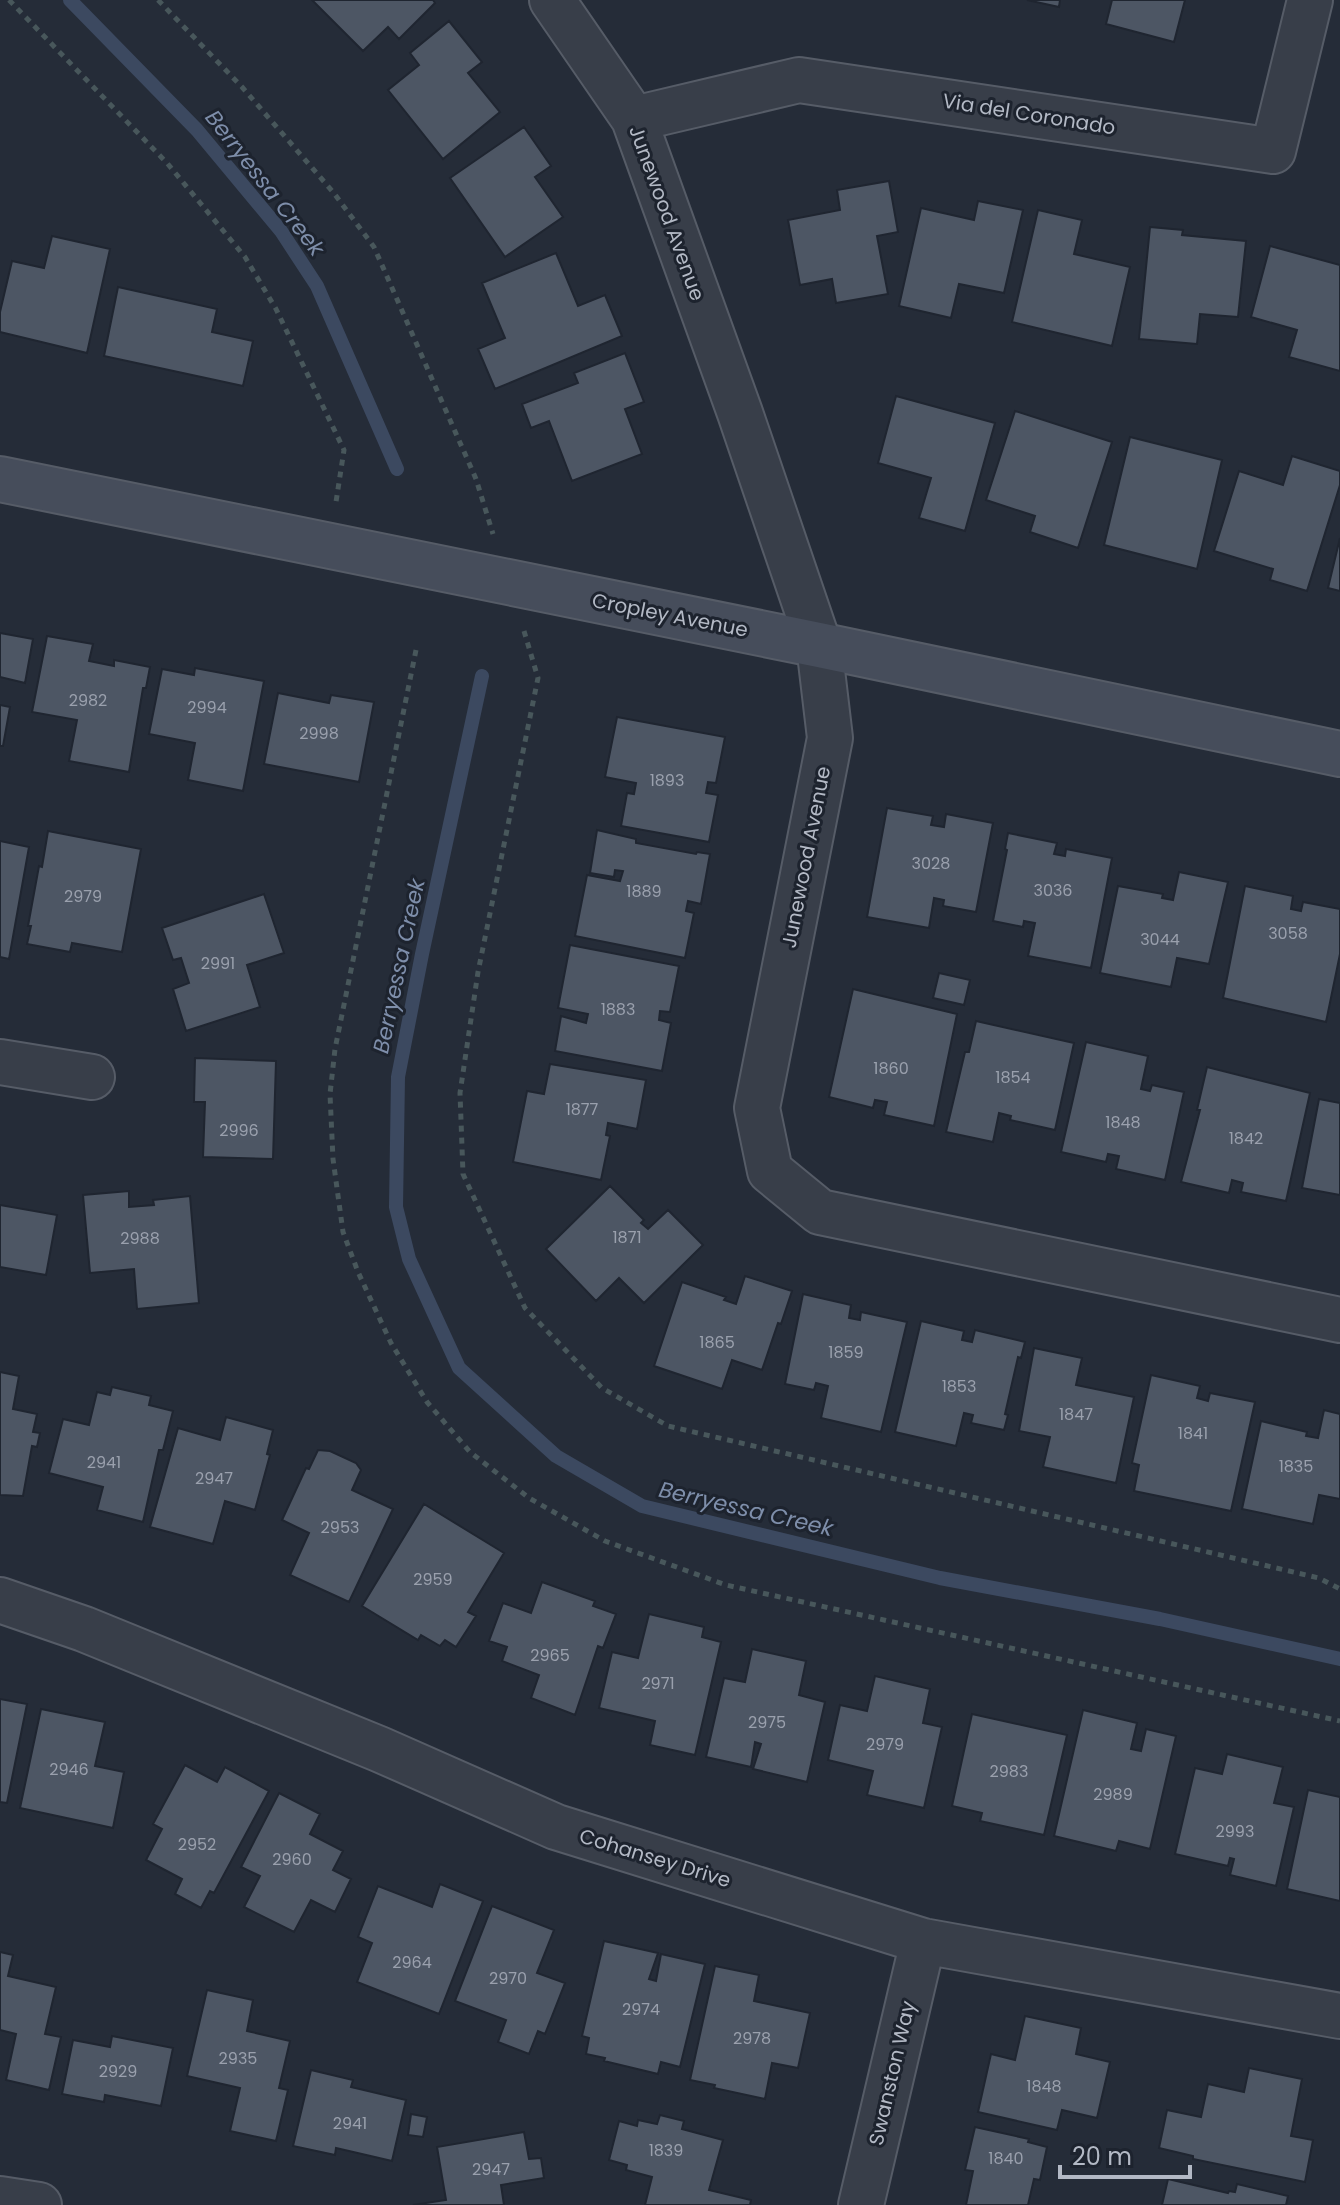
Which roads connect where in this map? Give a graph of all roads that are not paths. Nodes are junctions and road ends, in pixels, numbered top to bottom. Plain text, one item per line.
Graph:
1 (552, 0) edge
2 (1310, 0) edge
3 (634, 119) junction
4 (0, 479) edge
5 (819, 645) junction
6 (1340, 754) edge
7 (0, 1062) edge
8 (92, 1077) dead end
9 (1340, 1320) edge
10 (0, 1600) edge
11 (923, 1941) junction
12 (1340, 2016) edge
13 (0, 2199) edge
14 (39, 2205) edge
15 (861, 2205) edge

1 - 3 street, Junewood Avenue
2 - 3 street, Via del Coronado
3 - 5 street, Junewood Avenue
4 - 5 main road, Cropley Avenue
5 - 6 main road, Cropley Avenue
5 - 9 street, Junewood Avenue
7 - 8 street
10 - 11 street, Cohansey Drive
11 - 12 street, Cohansey Drive
11 - 15 street, Swanston Way
13 - 14 street

